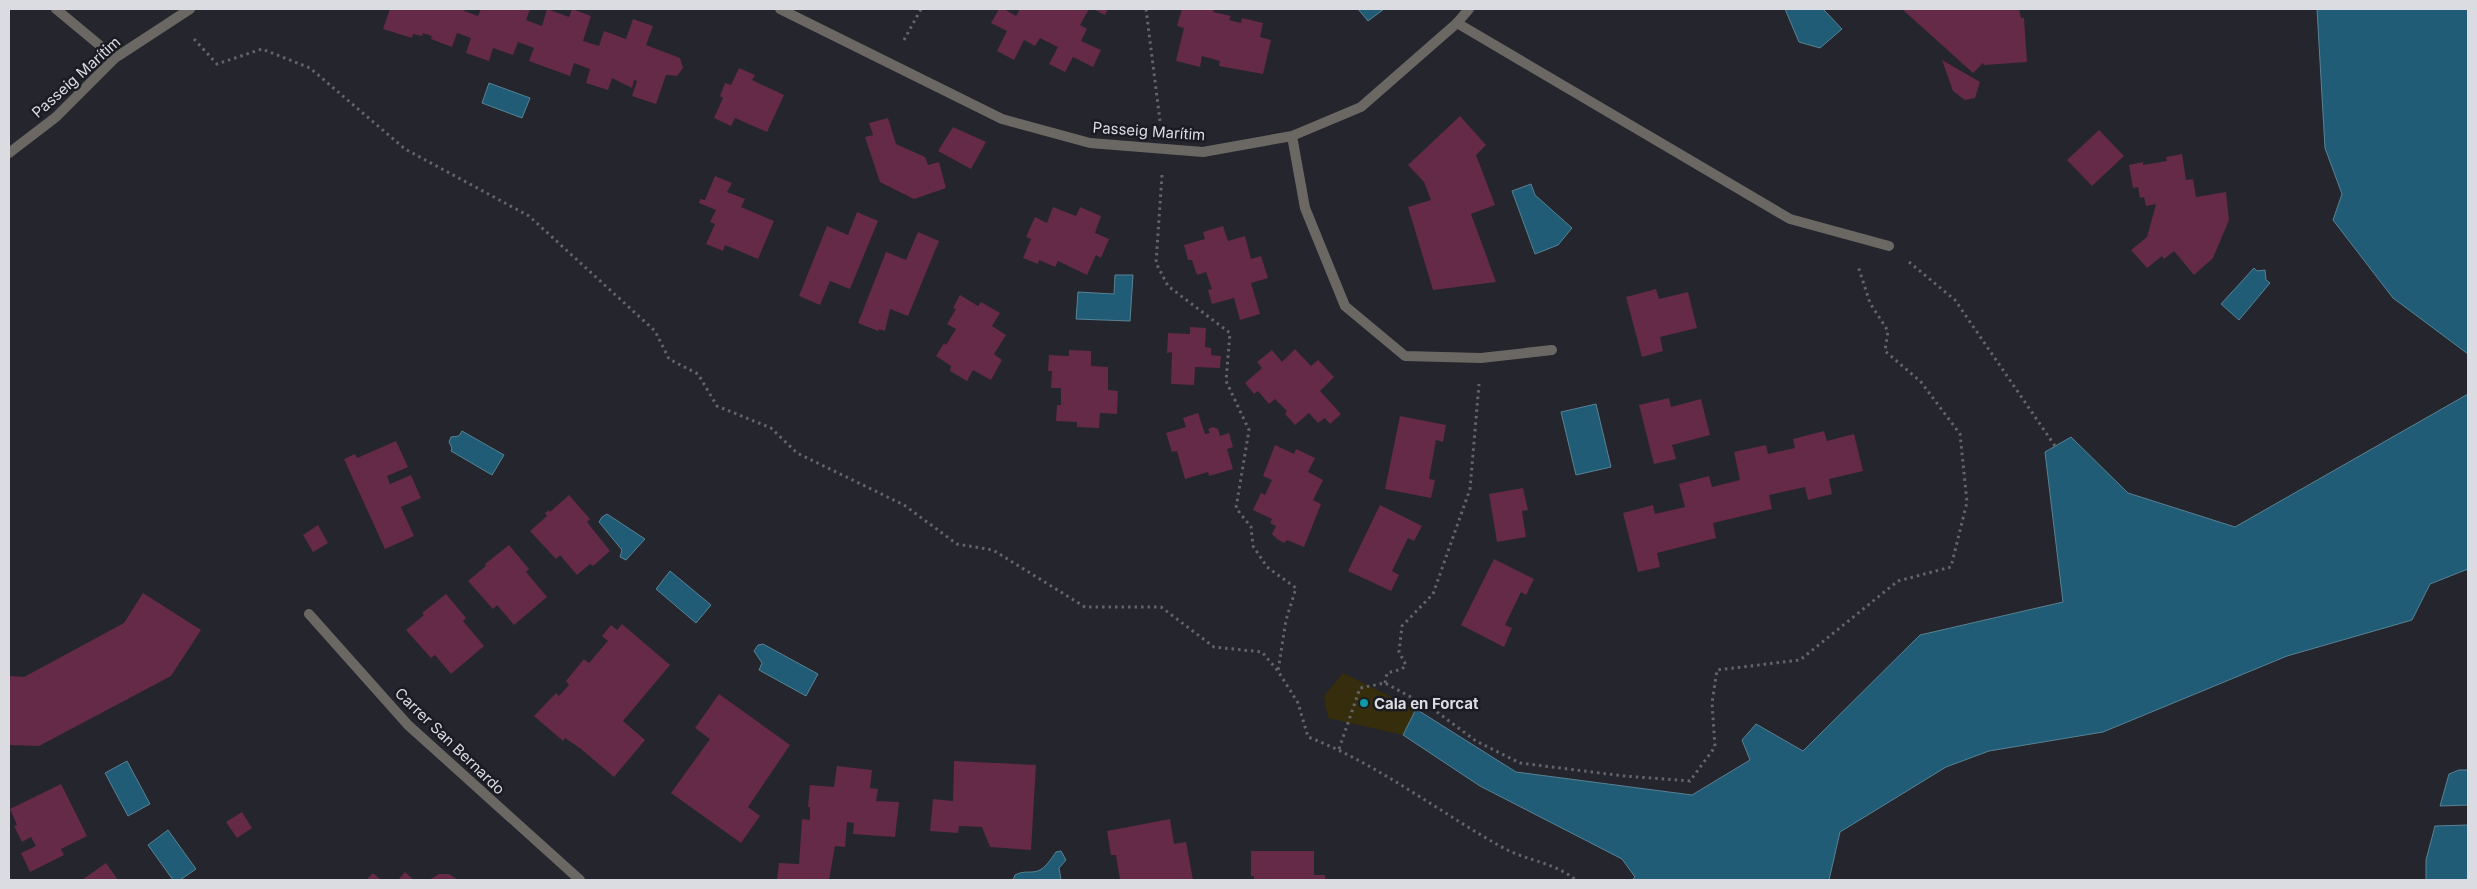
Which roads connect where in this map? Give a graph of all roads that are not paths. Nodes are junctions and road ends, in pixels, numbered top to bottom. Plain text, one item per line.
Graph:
1 (56, 9) edge
2 (190, 9) edge
3 (780, 9) edge
4 (1470, 9) edge
5 (1458, 23) junction
6 (115, 58) junction
7 (1292, 136) junction
8 (9, 153) edge
9 (1889, 246) road end
10 (1552, 350) dead end
11 (309, 614) dead end
12 (580, 880) edge

1 - 6 street
2 - 6 street, Passeig Marítim
3 - 7 street, Passeig Marítim
4 - 5 street, Passeig Marítim
5 - 7 street, Passeig Marítim
5 - 9 street
6 - 8 street, Passeig Marítim
7 - 10 street
11 - 12 street, Carrer San Bernardo

